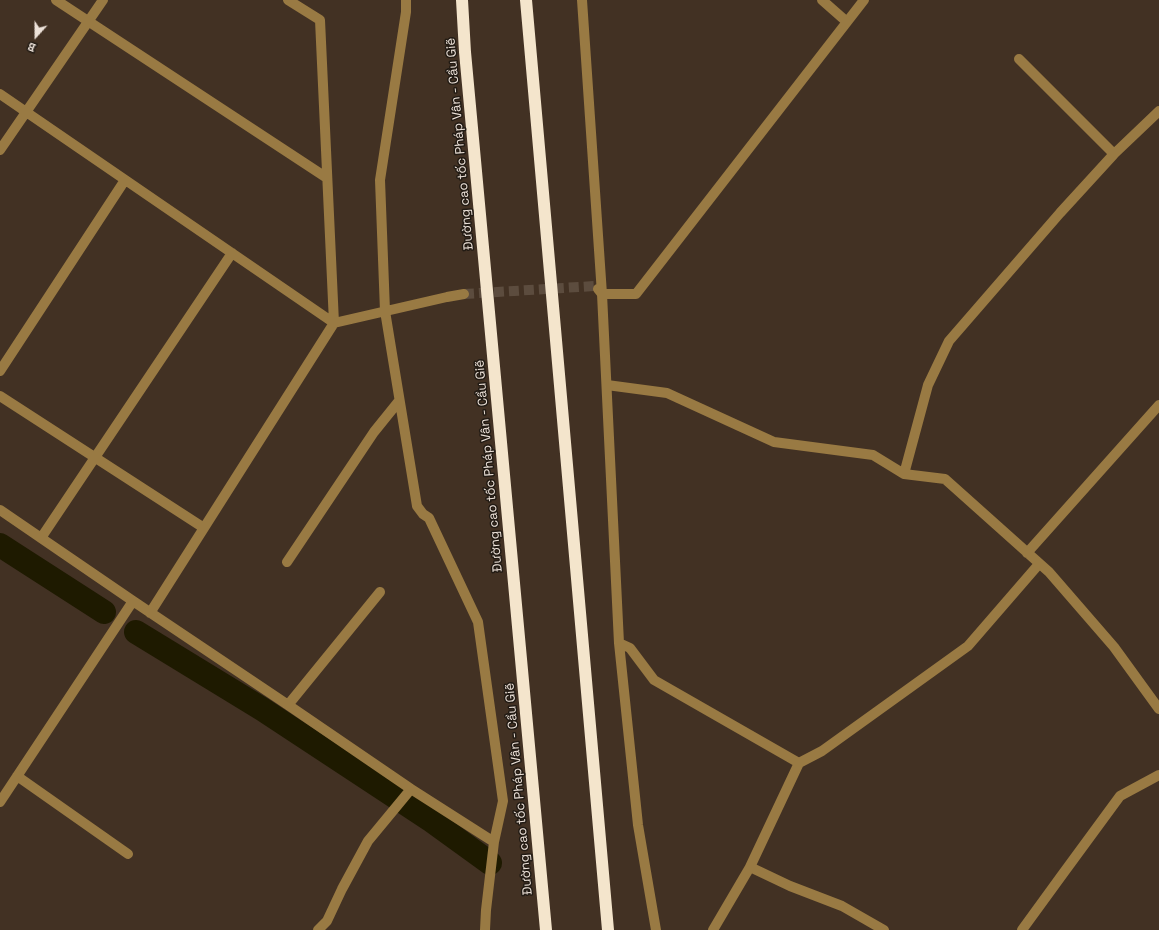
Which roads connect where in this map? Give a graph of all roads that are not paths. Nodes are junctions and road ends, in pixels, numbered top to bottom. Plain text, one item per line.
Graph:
1 (56, 0) edge
2 (103, 0) edge
3 (288, 0) edge
4 (406, 0) edge
5 (462, 0) edge
6 (526, 0) edge
7 (582, 0) edge
8 (822, 0) edge
9 (864, 0) edge
10 (88, 22) junction
11 (847, 22) junction
12 (1019, 59) dead end
13 (0, 94) edge
14 (26, 112) junction
15 (1159, 112) edge
16 (0, 150) edge
17 (1114, 154) junction
18 (327, 178) junction
19 (125, 180) junction
20 (232, 253) junction
21 (599, 290) junction
22 (464, 294) tunnel mouth
23 (385, 311) junction
24 (334, 323) junction
25 (0, 371) edge
26 (607, 385) junction
27 (0, 396) edge
28 (399, 401) junction
29 (1159, 405) edge
30 (95, 458) junction
31 (904, 474) junction
32 (0, 510) edge
33 (204, 528) junction
34 (42, 538) junction
35 (1027, 553) junction
36 (286, 562) dead end
37 (1039, 564) junction
38 (380, 592) dead end
39 (133, 601) junction
40 (150, 613) junction
41 (619, 643) junction
42 (288, 705) junction
43 (1159, 709) edge
44 (799, 763) junction
45 (1159, 775) edge
46 (17, 776) junction
47 (411, 790) junction
48 (0, 802) edge
49 (494, 842) junction
50 (128, 854) dead end
51 (750, 867) junction
52 (318, 930) edge
53 (485, 930) edge
54 (546, 930) edge
55 (608, 930) edge
56 (656, 930) edge
57 (714, 930) edge
58 (884, 930) edge
59 (1022, 930) edge

1 - 10 street
2 - 10 street
3 - 18 street
4 - 23 street
5 - 54 highway, Đường cao tốc Pháp Vân - Cầu Giẽ
6 - 55 highway
7 - 21 street
8 - 11 street
9 - 11 street
10 - 14 street
10 - 18 street
11 - 21 street
12 - 17 street
13 - 14 street
14 - 16 street
14 - 19 street
15 - 17 street
17 - 31 street
18 - 24 street
19 - 20 street
19 - 25 street
20 - 24 street
20 - 30 street
21 - 26 street
22 - 23 street
23 - 24 street
23 - 28 street
24 - 33 street
26 - 31 street
26 - 41 street
27 - 30 street
28 - 36 street
28 - 49 street
29 - 35 street
30 - 33 street
30 - 34 street
31 - 35 street
32 - 34 street
33 - 40 street
34 - 39 street
35 - 37 street
37 - 43 street
37 - 44 street
38 - 42 street
39 - 40 street
39 - 46 street
40 - 42 street
41 - 44 street
41 - 56 street
42 - 47 street
44 - 51 street
45 - 59 street
46 - 48 street
46 - 50 street
47 - 49 street
47 - 52 street
49 - 53 street
51 - 57 street
51 - 58 street

